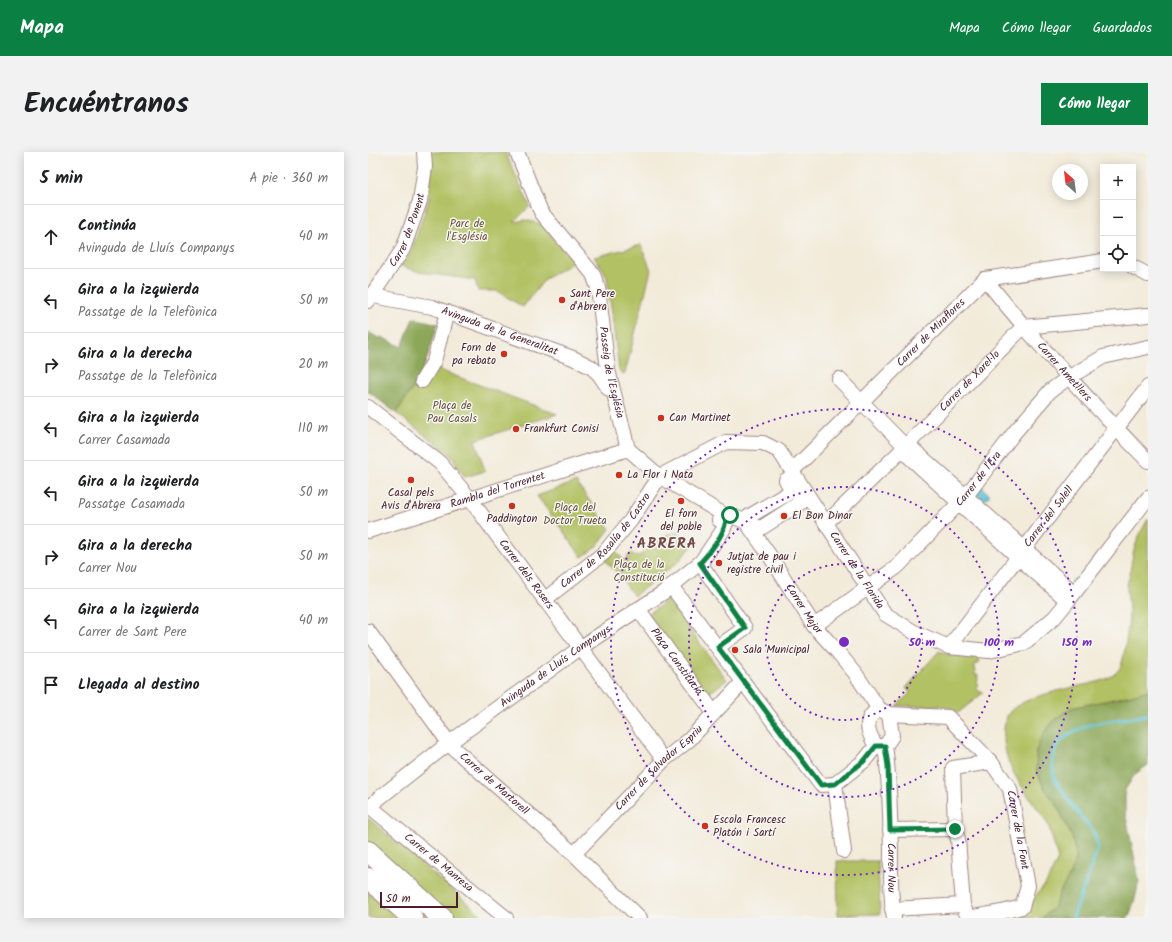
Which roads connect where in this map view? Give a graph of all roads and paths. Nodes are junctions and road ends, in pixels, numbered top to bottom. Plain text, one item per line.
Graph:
1 (424, 152) edge
2 (517, 152) edge
3 (1100, 261) edge
4 (1136, 269) edge
5 (1148, 275) edge
6 (985, 279) junction
7 (369, 297) edge
8 (447, 312) junction
9 (1148, 315) edge
10 (1023, 327) junction
11 (605, 346) junction
12 (1148, 347) edge
13 (580, 362) junction
14 (840, 378) dead end
15 (1068, 378) junction
16 (422, 381) dead end
17 (1148, 387) edge
18 (615, 398) junction
19 (862, 402) junction
20 (368, 407) edge
21 (1116, 429) junction
22 (904, 446) junction
23 (628, 449) junction
24 (1148, 461) edge
25 (792, 471) junction
26 (660, 476) junction
27 (1148, 498) edge
28 (470, 499) junction
29 (963, 499) junction
30 (709, 506) junction
31 (726, 516) junction
32 (826, 523) junction
33 (714, 529) junction
34 (368, 531) edge
35 (1021, 553) junction
36 (700, 563) junction
37 (687, 573) junction
38 (671, 586) junction
39 (868, 588) junction
40 (1072, 597) junction
41 (544, 600) junction
42 (638, 609) junction
43 (814, 626) junction
44 (368, 632) edge
45 (718, 647) junction
46 (949, 647) junction
47 (580, 648) junction
48 (743, 682) junction
49 (884, 712) junction
50 (714, 713) junction
51 (449, 743) junction
52 (881, 746) junction
53 (664, 760) junction
54 (991, 762) junction
55 (835, 784) junction
56 (821, 785) junction
57 (369, 807) edge
58 (839, 813) junction
59 (955, 829) junction
60 (890, 830) junction
61 (368, 851) edge
62 (844, 851) dead end
63 (574, 854) junction
64 (368, 878) edge
65 (963, 906) junction
66 (893, 913) edge
67 (412, 918) edge
68 (442, 918) edge
69 (506, 918) edge
70 (640, 918) edge

1 - 7 street, Carrer de Ponent
2 - 11 street, Passeig de l'Església
3 - 6 street
4 - 5 street
6 - 10 street, Carrer Ametllers
6 - 19 street, Carrer de Miraflores
7 - 8 street, Avinguda de la Generalitat
8 - 13 street, Avinguda de la Generalitat
8 - 16 street
9 - 10 street
10 - 15 street, Carrer Ametllers
10 - 22 street, Carrer de Xarel·lo
11 - 13 street
11 - 18 street, Passeig de l'Església
12 - 15 street, Carrer de l'Era
13 - 18 street, Avinguda de la Generalitat
14 - 19 street
15 - 21 street, Carrer Ametllers
15 - 29 street, Carrer de l'Era
17 - 21 street, Carrer del Solell
18 - 23 street, Passeig de l'Església
19 - 22 street
19 - 25 street, Carrer de Miraflores
20 - 28 street, Carrer dels Rosers
21 - 24 street, Carrer Ametllers
21 - 35 street, Carrer del Solell
22 - 29 street
22 - 32 street, Carrer de Xarel·lo
23 - 26 street
23 - 28 street, Rambla del Torrentet
25 - 26 street, Carrer de la Florida
25 - 32 street, Carrer de la Florida
26 - 30 street
26 - 41 street, Carrer de Rosalía de Castro
27 - 40 street, Carrer de la Florida
28 - 34 street, Rambla del Torrentet
28 - 41 street, Carrer dels Rosers
29 - 35 street
29 - 39 street, Carrer de l'Era
30 - 31 street
30 - 33 street
31 - 33 street
31 - 36 street, Avinguda de Lluís Companys
31 - 43 street, Carrer Major
32 - 39 street, Carrer de la Florida
33 - 37 street
35 - 40 street
35 - 46 street, Carrer del Solell
36 - 37 street, Avinguda de Lluís Companys
36 - 45 street
37 - 38 street, Avinguda de Lluís Companys
38 - 42 street, Avinguda de Lluís Companys
38 - 45 street
39 - 43 street, Carrer de l'Era
39 - 46 street, Carrer de la Florida
40 - 46 street, Carrer de la Florida
41 - 47 street, Carrer dels Rosers
42 - 47 street, Avinguda de Lluís Companys
42 - 50 street, Plaça Constitució
43 - 49 street, Carrer Major
44 - 51 street, Carrer de Martorell
45 - 48 street
47 - 51 street, Avinguda de Lluís Companys
47 - 53 street, Carrer dels Rosers
48 - 50 street, Carrer de Salvador Espriu
48 - 56 street
49 - 52 street
49 - 52 street
49 - 54 street, Carrer de la Font
50 - 53 street, Carrer de Salvador Espriu
51 - 57 street, Avinguda de Lluís Companys
51 - 63 street, Carrer de Martorell
52 - 55 street
52 - 60 street, Carrer Nou
53 - 63 street, Carrer de Salvador Espriu
54 - 59 street
54 - 65 street, Carrer de la Font
55 - 56 street
55 - 58 street
56 - 58 street
57 - 69 street, Carrer de Manresa
58 - 62 street
59 - 60 street
59 - 65 street
60 - 66 street, Carrer Nou
61 - 68 highway
63 - 70 street, Carrer de Martorell
64 - 67 highway
65 - 66 street

